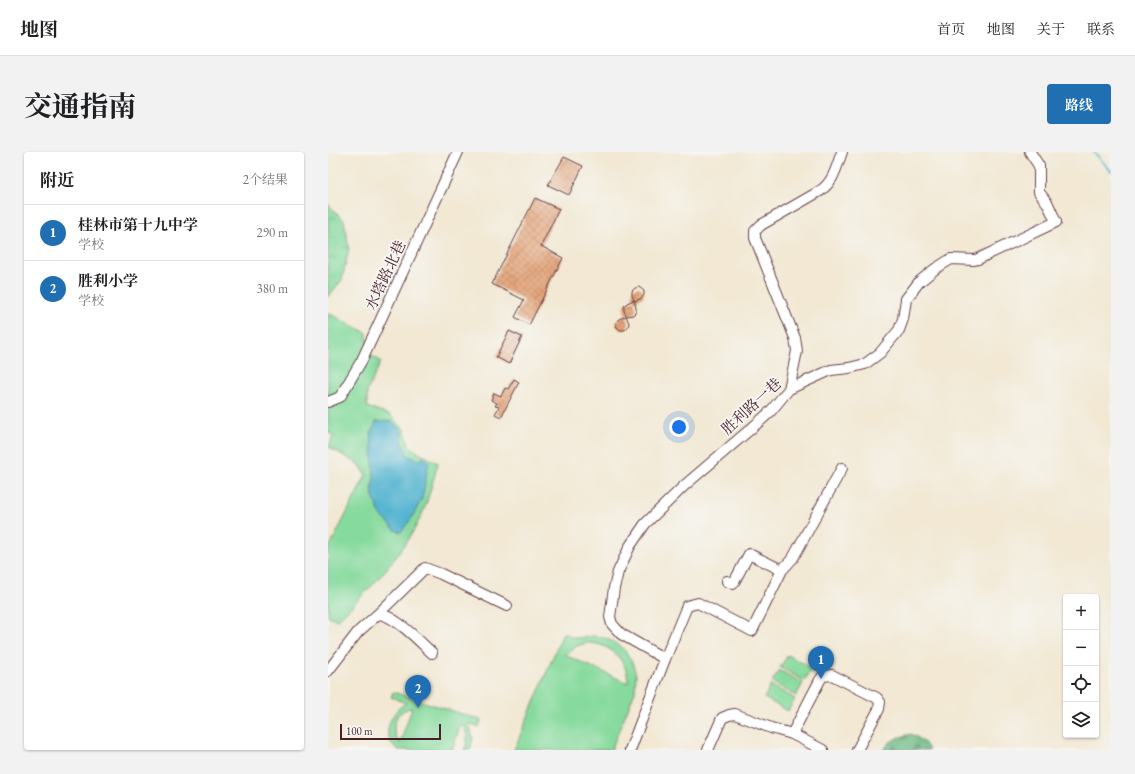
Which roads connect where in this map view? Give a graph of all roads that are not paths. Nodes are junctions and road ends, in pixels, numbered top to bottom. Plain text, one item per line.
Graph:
1 (458, 152) edge
2 (842, 152) edge
3 (1030, 152) edge
4 (789, 389) junction
5 (328, 402) edge
6 (842, 468) dead end
7 (782, 570) junction
8 (727, 581) dead end
9 (507, 606) dead end
10 (378, 614) junction
11 (432, 653) dead end
12 (666, 659) junction
13 (328, 671) edge
14 (792, 734) junction
15 (630, 750) edge
16 (708, 750) edge
17 (823, 750) edge
18 (857, 750) edge

1 - 5 street, 水塔路北巷
2 - 4 street
3 - 4 street, 胜利路一巷
4 - 12 street, 胜利路一巷
6 - 7 street
7 - 8 street
7 - 12 street
9 - 10 street
10 - 11 street
10 - 13 street
12 - 15 street
14 - 16 street
14 - 17 street
14 - 18 street

